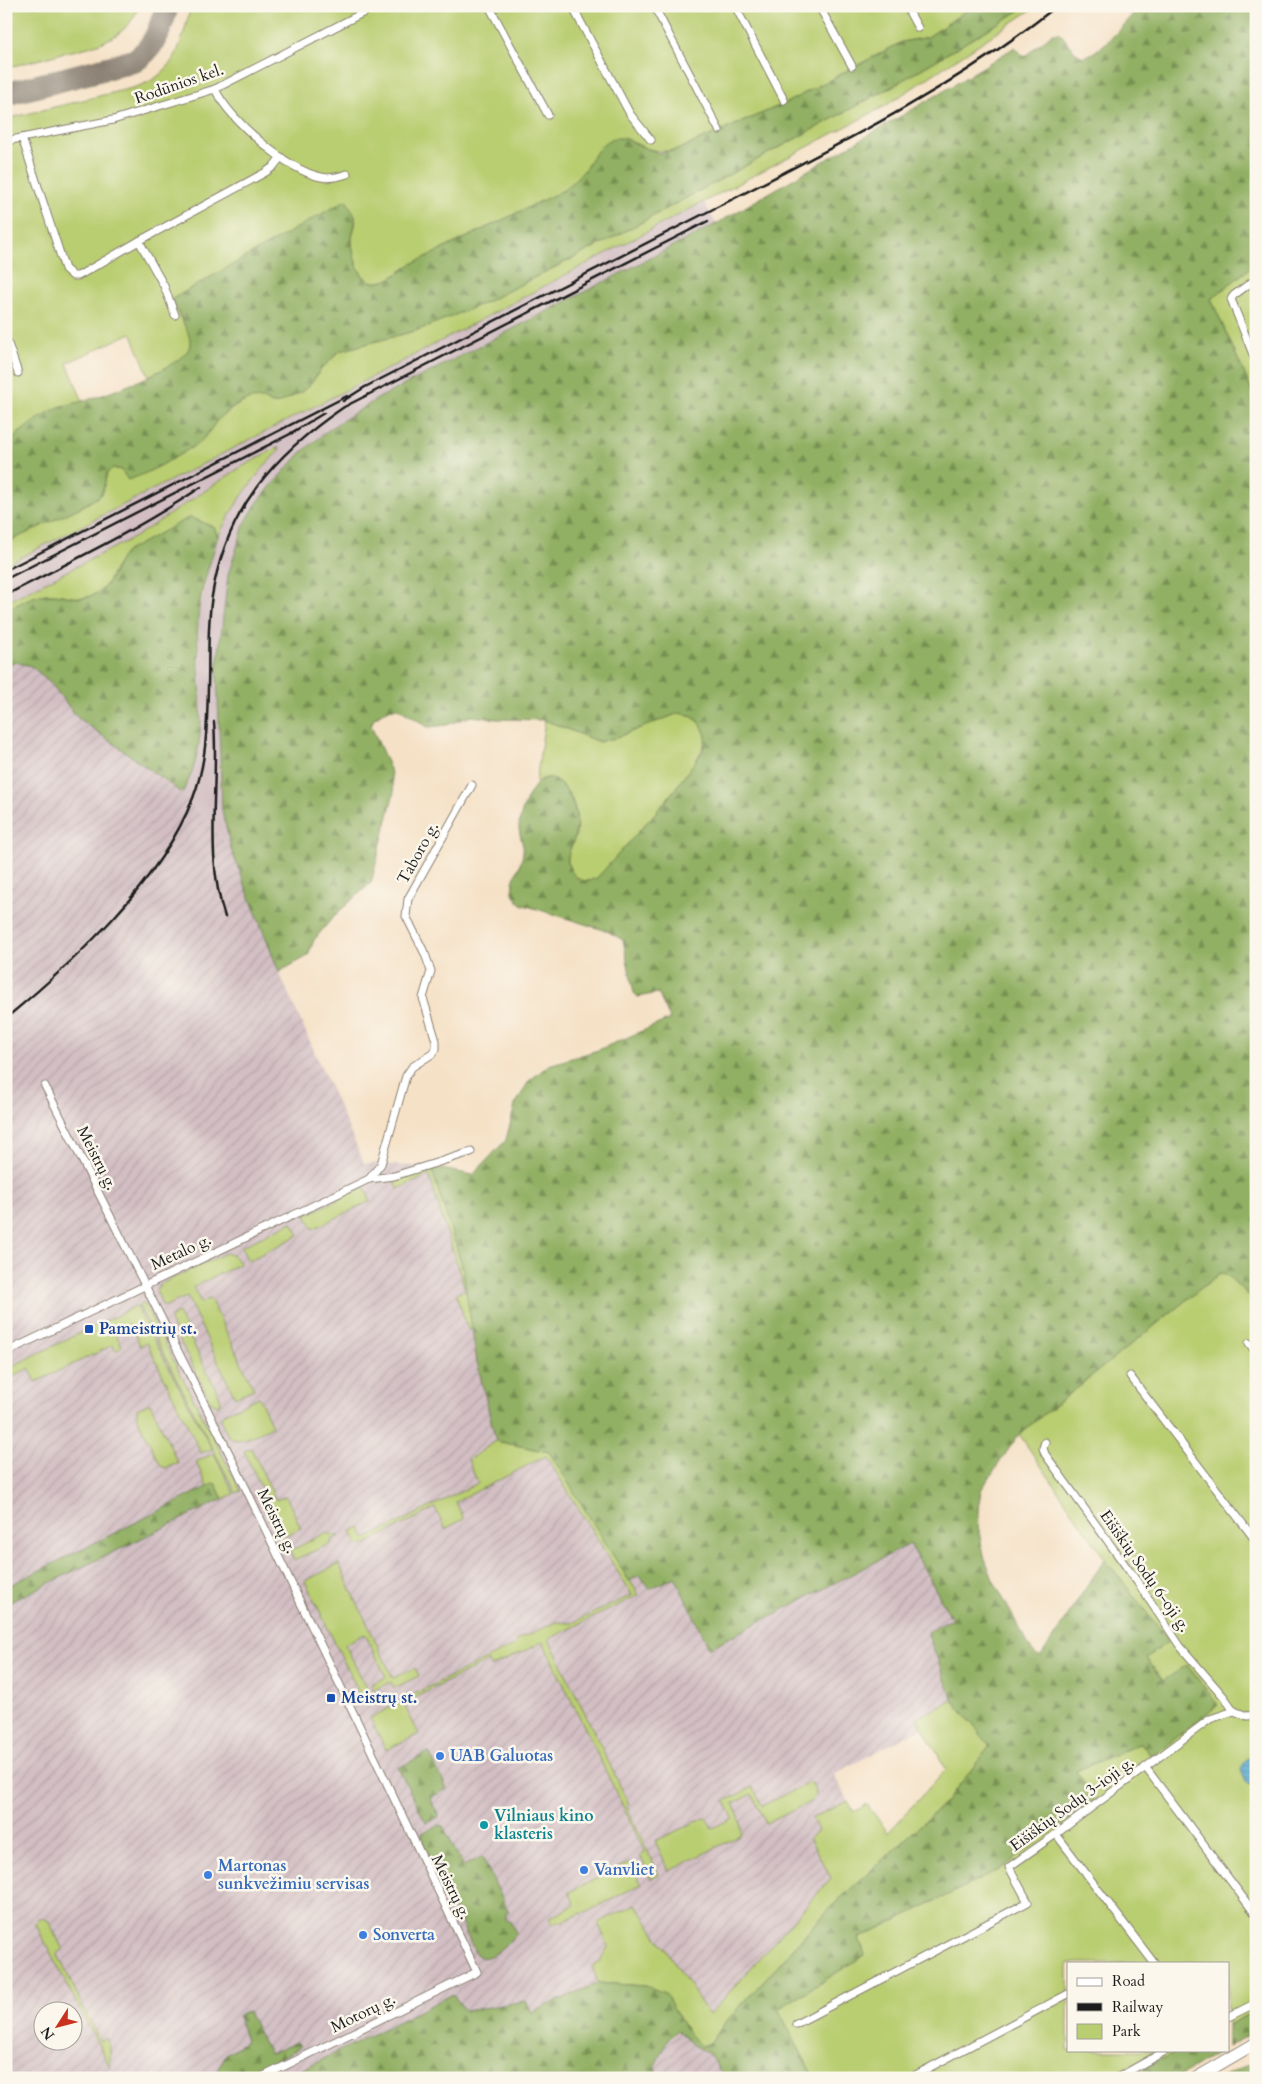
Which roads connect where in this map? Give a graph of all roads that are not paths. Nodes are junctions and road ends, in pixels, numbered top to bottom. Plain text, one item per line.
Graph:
1 (376, 6) edge
2 (489, 6) edge
3 (572, 6) edge
4 (654, 6) edge
5 (735, 6) edge
6 (819, 6) edge
7 (906, 6) edge
8 (918, 28) dead end
9 (852, 66) dead end
10 (215, 89) junction
11 (784, 100) dead end
12 (548, 115) dead end
13 (719, 130) dead end
14 (22, 138) junction
15 (651, 140) dead end
16 (6, 141) edge
17 (281, 157) junction
18 (347, 174) dead end
19 (139, 241) junction
20 (1256, 280) edge
21 (175, 315) dead end
22 (6, 338) edge
23 (1256, 362) edge
24 (18, 373) dead end
25 (472, 785) dead end
26 (45, 1086) dead end
27 (471, 1152) dead end
28 (369, 1179) junction
29 (145, 1284) junction
30 (1249, 1343) dead end
31 (6, 1352) edge
32 (1256, 1352) edge
33 (1130, 1376) dead end
34 (1044, 1442) dead end
35 (1256, 1541) edge
36 (1234, 1711) junction
37 (1256, 1715) edge
38 (1146, 1768) junction
39 (1056, 1834) junction
40 (1256, 1915) edge
41 (1153, 1962) edge
42 (477, 1972) joint
43 (1067, 1995) edge
44 (1256, 2003) edge
45 (1230, 2016) edge
46 (796, 2024) dead end
47 (1256, 2043) edge
48 (1163, 2052) edge
49 (260, 2078) edge
50 (910, 2078) edge
51 (1117, 2078) edge
52 (1196, 2078) edge

1 - 10 street, Rodūnios kel.
2 - 12 street
3 - 15 street
4 - 13 street
5 - 11 street
6 - 9 street
7 - 8 street
10 - 14 street, Rodūnios kel.
10 - 17 street
14 - 16 street, Rodūnios kel.
14 - 19 street
17 - 18 street
17 - 19 street
19 - 21 street
20 - 23 street
22 - 24 street
25 - 28 street, Taboro g.
26 - 29 street, Meistrų g.
27 - 28 street
28 - 29 street, Metalo g.
29 - 31 street, Metalo g.
29 - 42 street, Meistrų g.
30 - 32 street
33 - 35 street
34 - 36 street, Eišiškių Sodų 6-oji g.
36 - 37 street, Eišiškių Sodų 3-ioji g.
36 - 38 street, Eišiškių Sodų 3-ioji g.
38 - 39 street, Eišiškių Sodų 3-ioji g.
38 - 40 street
39 - 41 street
39 - 46 street, Eišiškių Sodų 3-ioji g.
42 - 49 street, Motorų g.
43 - 50 street
44 - 45 street
47 - 52 main road
48 - 51 street

